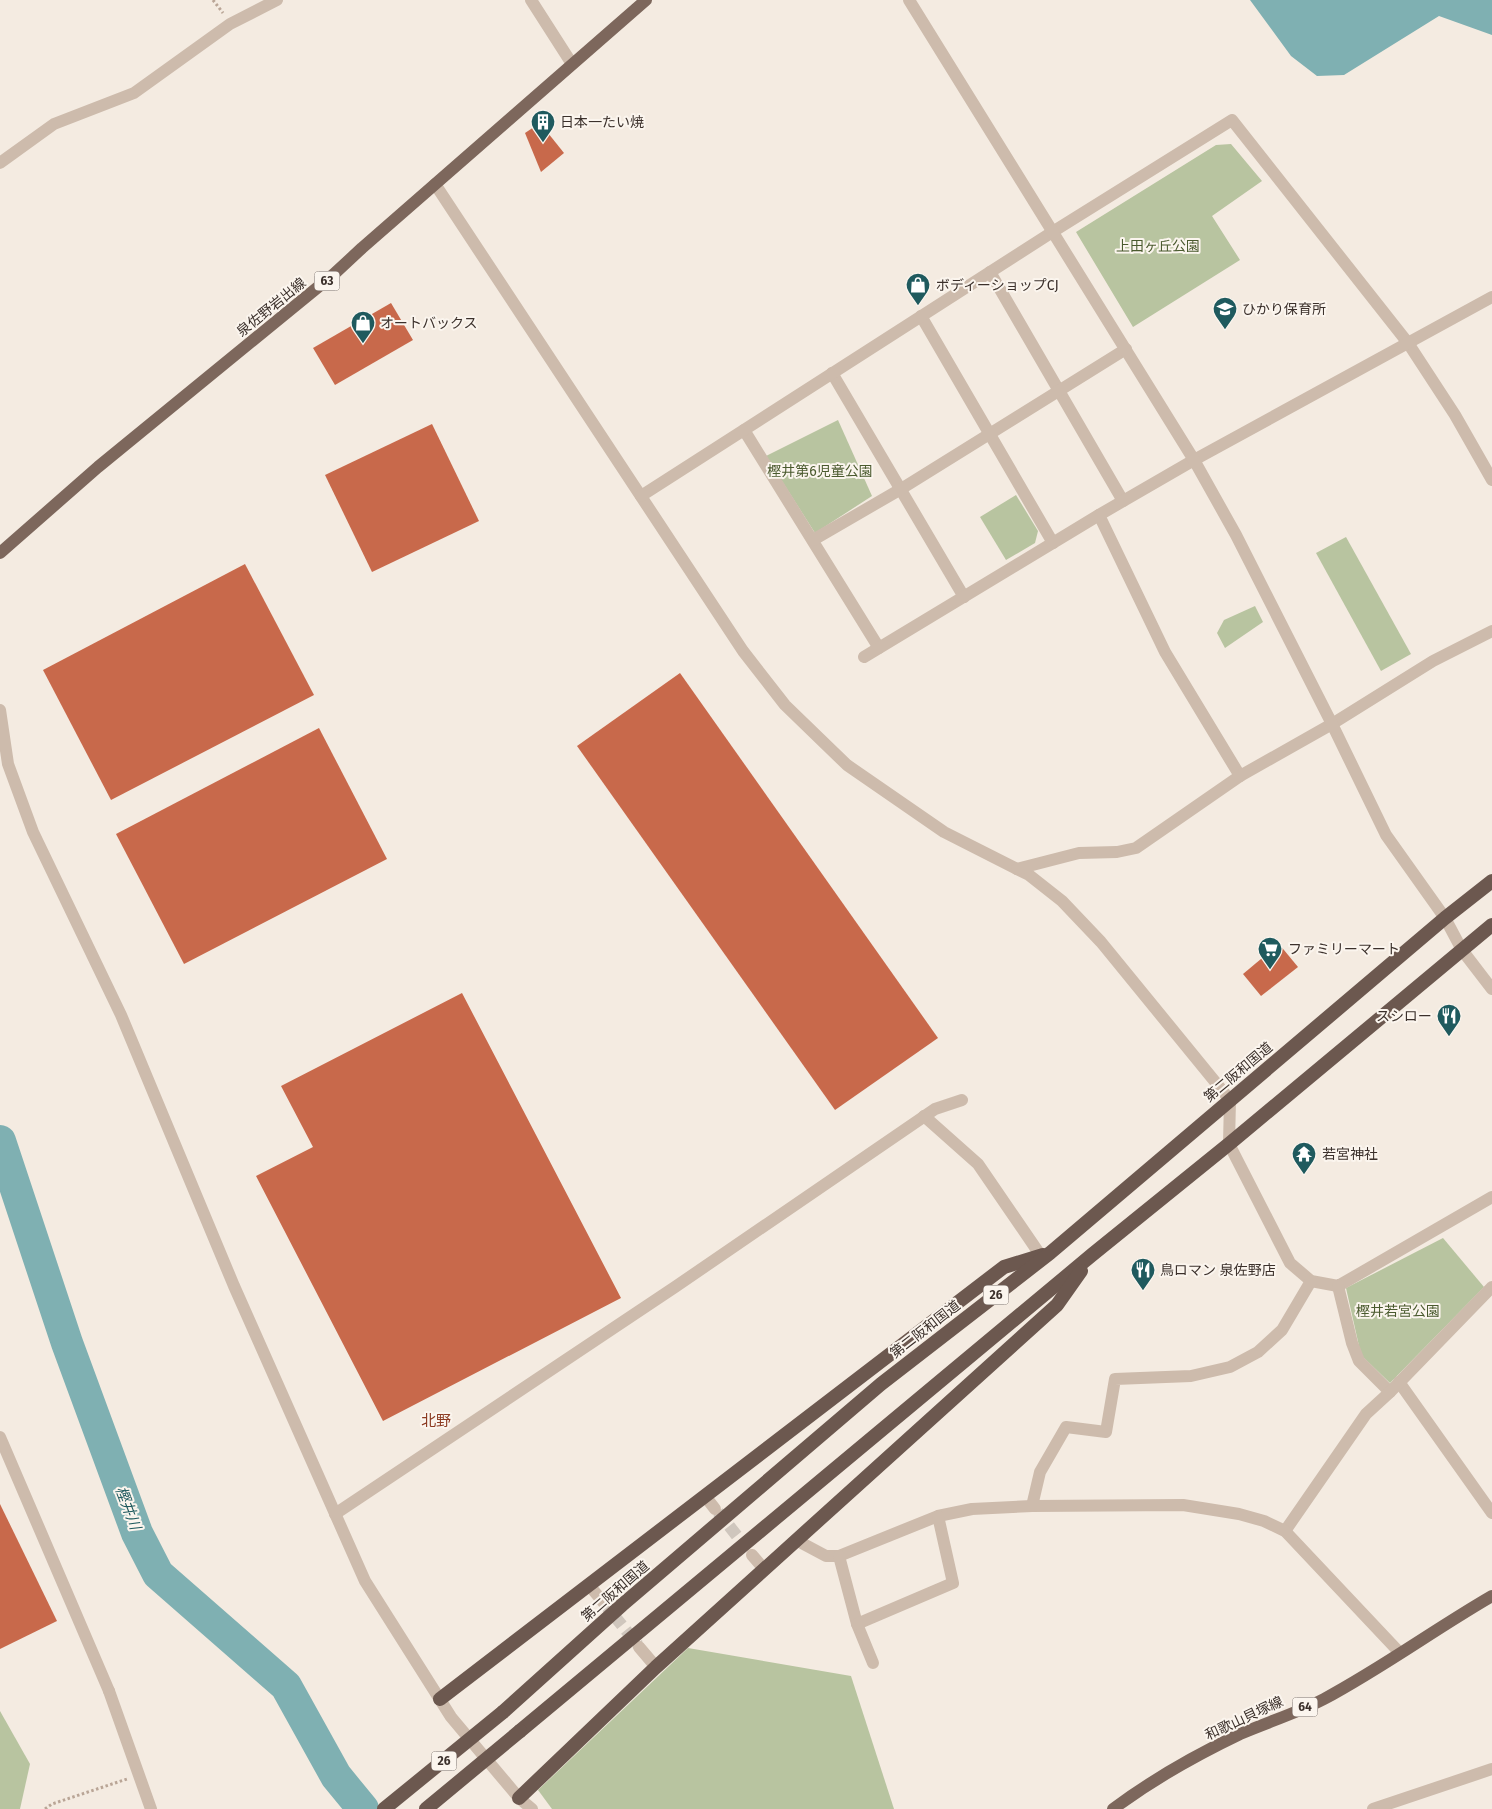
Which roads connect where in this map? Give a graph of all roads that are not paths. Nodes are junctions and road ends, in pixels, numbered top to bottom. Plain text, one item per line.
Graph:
1 (277, 0) edge
2 (531, 0) edge
3 (646, 0) edge
4 (909, 0) edge
5 (572, 64) junction
6 (0, 163) edge
7 (435, 184) junction
8 (1054, 231) junction
9 (990, 272) junction
10 (1492, 297) edge
11 (921, 316) junction
12 (1408, 344) junction
13 (1126, 350) junction
14 (832, 373) junction
15 (1059, 391) junction
16 (744, 430) junction
17 (989, 434) junction
18 (1194, 460) junction
19 (1492, 480) edge
20 (901, 488) junction
21 (641, 496) junction
22 (1123, 502) junction
23 (1099, 515) junction
24 (812, 540) junction
25 (1052, 543) junction
26 (0, 553) edge
27 (964, 596) junction
28 (1492, 631) edge
29 (879, 648) junction
30 (864, 657) dead end
31 (0, 710) edge
32 (1332, 724) junction
33 (1240, 776) junction
34 (1017, 869) junction
35 (1492, 881) edge
36 (1446, 918) junction
37 (1492, 925) edge
38 (1462, 950) junction
39 (1492, 989) edge
40 (962, 1100) dead end
41 (1230, 1100) junction
42 (924, 1116) junction
43 (1229, 1144) junction
44 (1492, 1197) edge
45 (1093, 1254) junction
46 (1045, 1255) junction
47 (1312, 1281) junction
48 (1338, 1286) junction
49 (1492, 1287) edge
50 (1399, 1382) junction
51 (1390, 1392) junction
52 (0, 1437) edge
53 (704, 1496) junction
54 (1032, 1506) junction
55 (716, 1510) tunnel mouth
56 (1492, 1513) edge
57 (334, 1514) junction
58 (938, 1516) junction
59 (1285, 1530) junction
60 (796, 1540) junction
61 (752, 1555) tunnel mouth
62 (839, 1556) junction
63 (764, 1569) junction
64 (589, 1585) junction
65 (1492, 1596) edge
66 (603, 1602) tunnel mouth
67 (857, 1624) junction
68 (639, 1647) tunnel mouth
69 (1400, 1653) junction
70 (873, 1663) dead end
71 (656, 1667) junction
72 (440, 1699) junction
73 (1492, 1769) edge
74 (519, 1798) junction
75 (151, 1809) edge
76 (384, 1809) edge
77 (426, 1809) edge
78 (532, 1809) edge
79 (1113, 1809) edge
80 (1373, 1809) edge

1 - 6 street
2 - 5 street
3 - 5 main road, 泉佐野岩出線 / 63
4 - 8 street
5 - 7 main road, 泉佐野岩出線 / 63
7 - 21 street
7 - 26 main road, 泉佐野岩出線 / 63
8 - 9 street
8 - 12 street
8 - 13 street
9 - 11 street
9 - 15 street
10 - 12 street
11 - 14 street
11 - 17 street
12 - 18 street
12 - 19 street
13 - 15 street
13 - 18 street
14 - 16 street
14 - 20 street
15 - 17 street
15 - 22 street
16 - 21 street
16 - 24 street
17 - 20 street
17 - 25 street
18 - 22 street
18 - 32 street
20 - 24 street
20 - 27 street
21 - 34 street
22 - 23 street
23 - 25 street
23 - 33 street
24 - 29 street
25 - 27 street
27 - 29 street
28 - 32 street
29 - 30 street
31 - 57 street
32 - 33 street
32 - 36 street
33 - 34 street
34 - 41 street
35 - 36 highway, 第二阪和国道 / 26
36 - 38 street
36 - 41 highway, 第二阪和国道 / 26
37 - 38 highway, 26
38 - 39 street
38 - 43 highway, 26
40 - 42 street
41 - 43 street
41 - 46 highway, 第二阪和国道 / 26
42 - 46 street
42 - 57 street
43 - 45 highway, 26
43 - 47 street
44 - 48 street
45 - 60 highway
45 - 77 highway, 26, bridge
46 - 53 highway
46 - 76 highway, 第二阪和国道 / 26, bridge
47 - 48 street
47 - 54 street
48 - 51 street
49 - 50 street
50 - 51 street
50 - 56 street
51 - 59 street
52 - 75 street
53 - 55 street
53 - 64 highway
54 - 58 street
54 - 59 street
57 - 72 street
58 - 62 street
58 - 67 street
59 - 69 street
60 - 62 street
60 - 63 highway
61 - 63 street
62 - 67 street
63 - 71 highway
64 - 66 street
64 - 72 highway
65 - 69 main road, 和歌山貝塚線 / 64
67 - 70 street
68 - 71 street
69 - 79 main road, 和歌山貝塚線 / 64
71 - 74 highway
72 - 74 street
73 - 80 street
74 - 78 street

